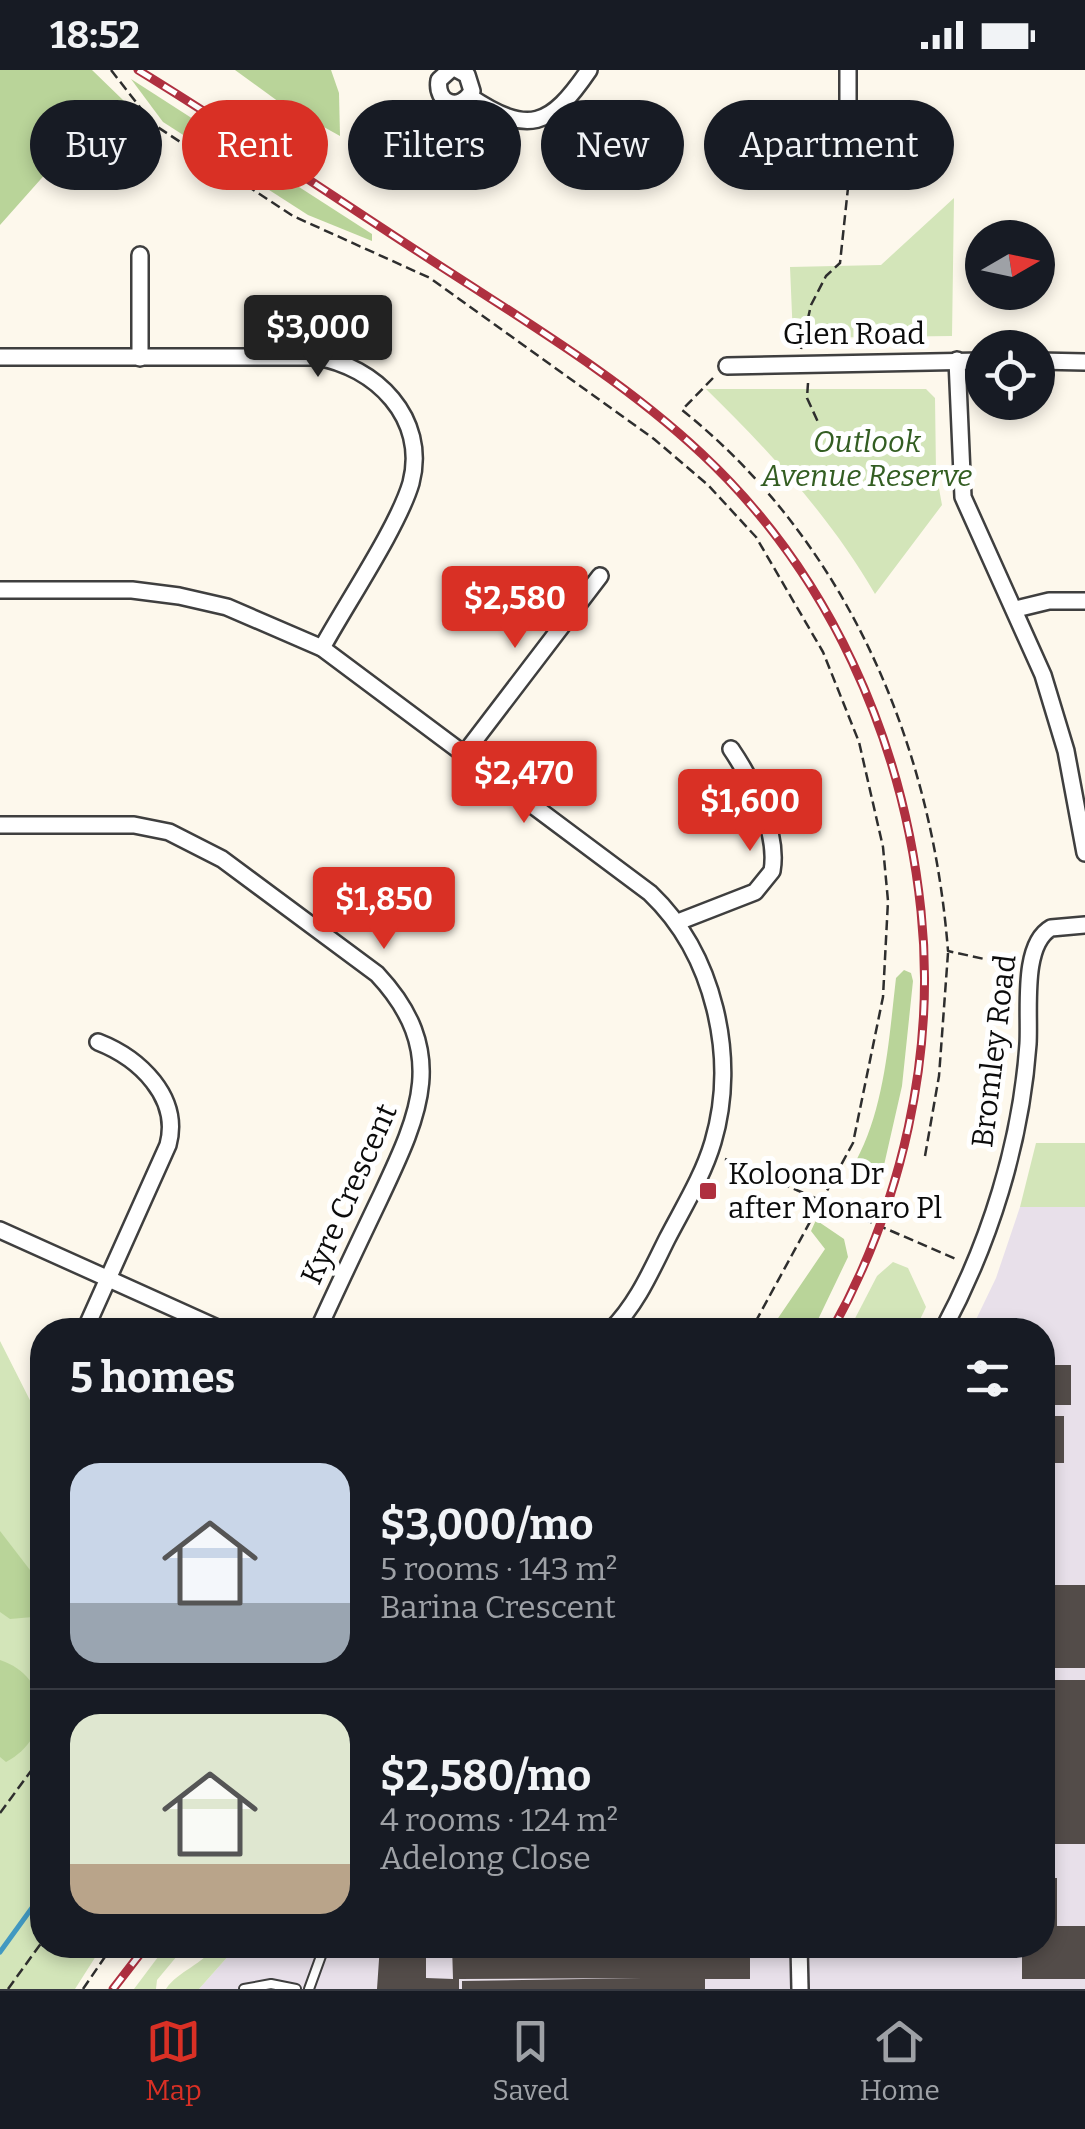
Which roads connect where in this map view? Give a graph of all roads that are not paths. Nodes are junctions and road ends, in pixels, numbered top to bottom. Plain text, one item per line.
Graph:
1 (454, 70) edge
2 (589, 70) edge
3 (848, 70) edge
4 (469, 96) junction
5 (848, 100) edge
6 (140, 255) dead end
7 (0, 357) edge
8 (140, 358) junction
9 (957, 360) junction
10 (965, 360) edge
11 (1055, 361) edge
12 (1085, 362) edge
13 (726, 366) road end
14 (600, 576) dead end
15 (0, 590) edge
16 (1085, 601) edge
17 (1016, 609) junction
18 (322, 648) junction
19 (731, 750) dead end
20 (466, 752) junction
21 (0, 826) edge
22 (1085, 853) edge
23 (678, 922) junction
24 (1085, 925) edge
25 (98, 1042) dead end
26 (0, 1230) edge
27 (107, 1278) junction
28 (89, 1318) edge
29 (195, 1318) edge
30 (323, 1318) edge
31 (620, 1318) edge
32 (949, 1318) edge
33 (321, 1958) edge
34 (800, 1958) edge
35 (244, 1989) edge
36 (296, 1989) edge
37 (310, 1989) edge
38 (800, 1989) edge

1 - 4 street
1 - 4 street
2 - 4 street
3 - 5 street
6 - 8 street
7 - 8 street
8 - 18 street
9 - 10 street, Glen Road
9 - 13 street, Glen Road
9 - 17 street
11 - 12 street
14 - 20 street
15 - 18 street
16 - 17 street
17 - 22 street
18 - 20 street
19 - 23 street
20 - 23 street
21 - 30 street, Kyre Crescent
23 - 31 street
24 - 32 street, Bromley Road
25 - 27 street
26 - 27 street
27 - 28 street
27 - 29 street
33 - 37 lane
34 - 38 street
35 - 36 lane

